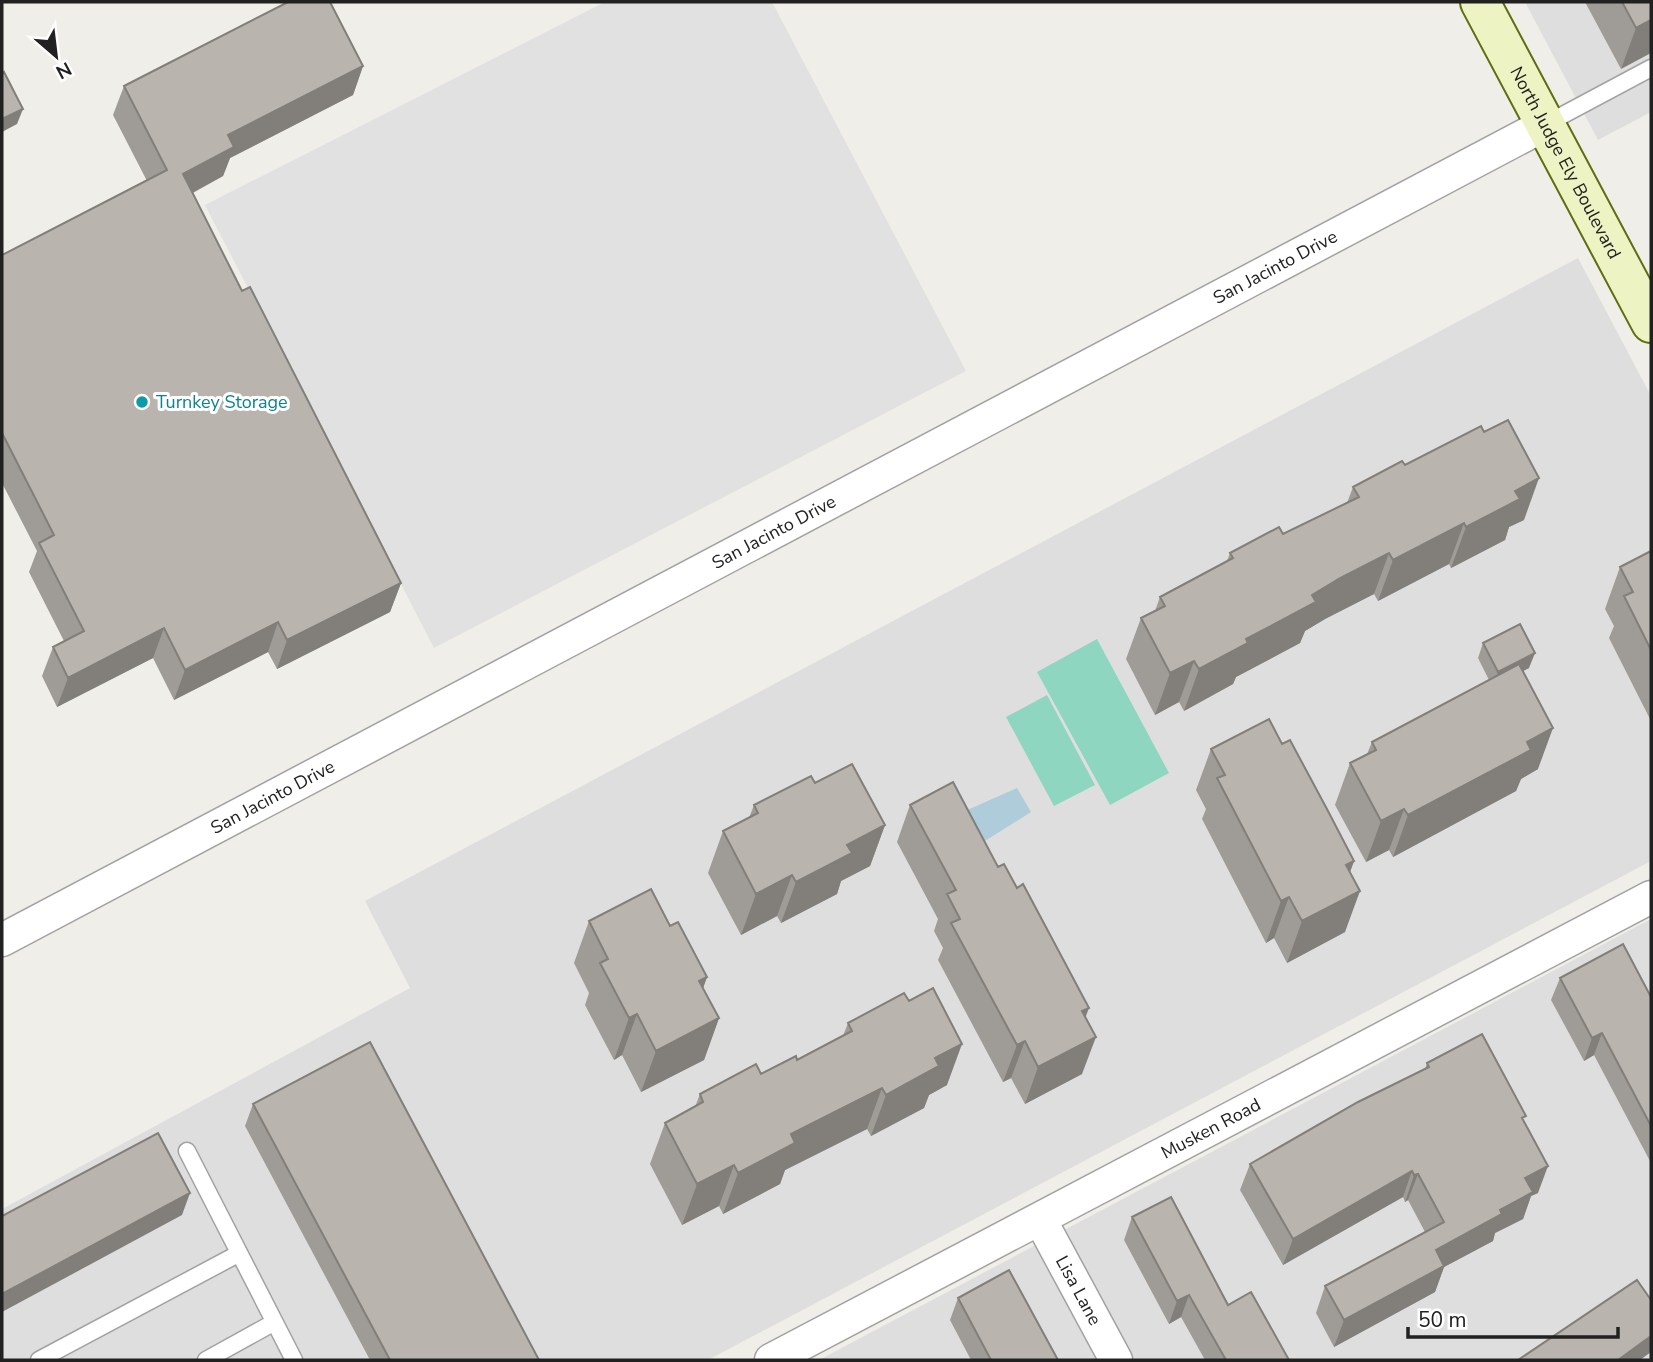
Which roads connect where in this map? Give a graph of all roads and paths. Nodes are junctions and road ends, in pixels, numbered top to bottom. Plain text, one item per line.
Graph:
1 (1480, 2) edge
2 (1651, 68) edge
3 (1546, 124) junction
4 (1651, 323) edge
5 (1651, 897) edge
6 (2, 940) edge
7 (187, 1151) dead end
8 (1041, 1221) junction
9 (239, 1254) junction
10 (274, 1323) junction
11 (39, 1360) edge
12 (206, 1360) edge
13 (294, 1360) edge
14 (771, 1360) edge
15 (1116, 1360) edge

1 - 3 main road, North Judge Ely Boulevard
2 - 3 lane
3 - 4 main road, North Judge Ely Boulevard
3 - 6 street, San Jacinto Drive
5 - 8 street, Musken Road
7 - 9 lane
8 - 14 street, Musken Road
8 - 15 street, Lisa Lane
9 - 10 lane
9 - 11 lane
10 - 12 lane
10 - 13 lane

